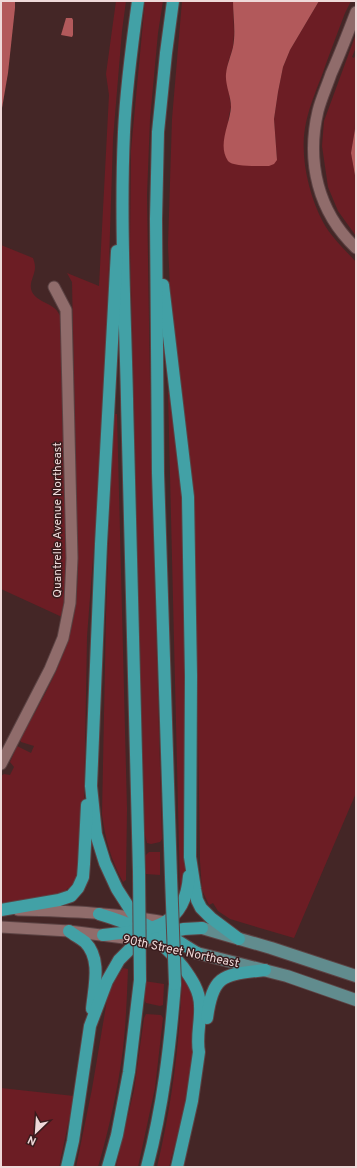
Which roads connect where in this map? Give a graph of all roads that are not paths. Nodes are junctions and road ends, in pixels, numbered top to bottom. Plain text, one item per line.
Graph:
1 (138, 1) edge
2 (174, 1) edge
3 (356, 12) edge
4 (122, 218) junction
5 (156, 219) junction
6 (356, 248) edge
7 (54, 287) dead end
8 (1, 764) edge
9 (91, 786) junction
10 (190, 857) junction
11 (1, 910) edge
12 (99, 914) junction
13 (135, 917) junction
14 (1, 927) edge
15 (202, 928) joint
16 (69, 931) junction
17 (155, 933) junction
18 (103, 935) joint
19 (239, 939) junction
20 (197, 953) joint
21 (265, 970) junction
22 (356, 976) edge
23 (356, 1000) edge
24 (90, 1026) junction
25 (199, 1052) junction
26 (67, 1167) edge
27 (108, 1167) edge
28 (146, 1167) edge
29 (177, 1167) edge

1 - 4 highway
2 - 5 highway
3 - 6 street
4 - 9 highway
4 - 27 highway, bridge
5 - 10 highway
5 - 28 highway, bridge
7 - 8 street, Quantrelle Avenue Northeast
9 - 11 highway
9 - 13 highway
10 - 17 highway
10 - 19 highway
11 - 12 street, 90th Street Northeast
12 - 13 street, 90th Street Northeast
12 - 17 highway
13 - 17 highway
14 - 16 street
15 - 17 highway
15 - 19 main road, 90th Street Northeast
16 - 18 street
16 - 24 highway
17 - 18 highway
17 - 20 highway
17 - 24 highway
17 - 25 highway
19 - 22 main road, 90th Street Northeast
20 - 21 main road, 90th Street Northeast
21 - 23 main road, 90th Street Northeast
21 - 25 highway
24 - 26 highway
25 - 29 highway

